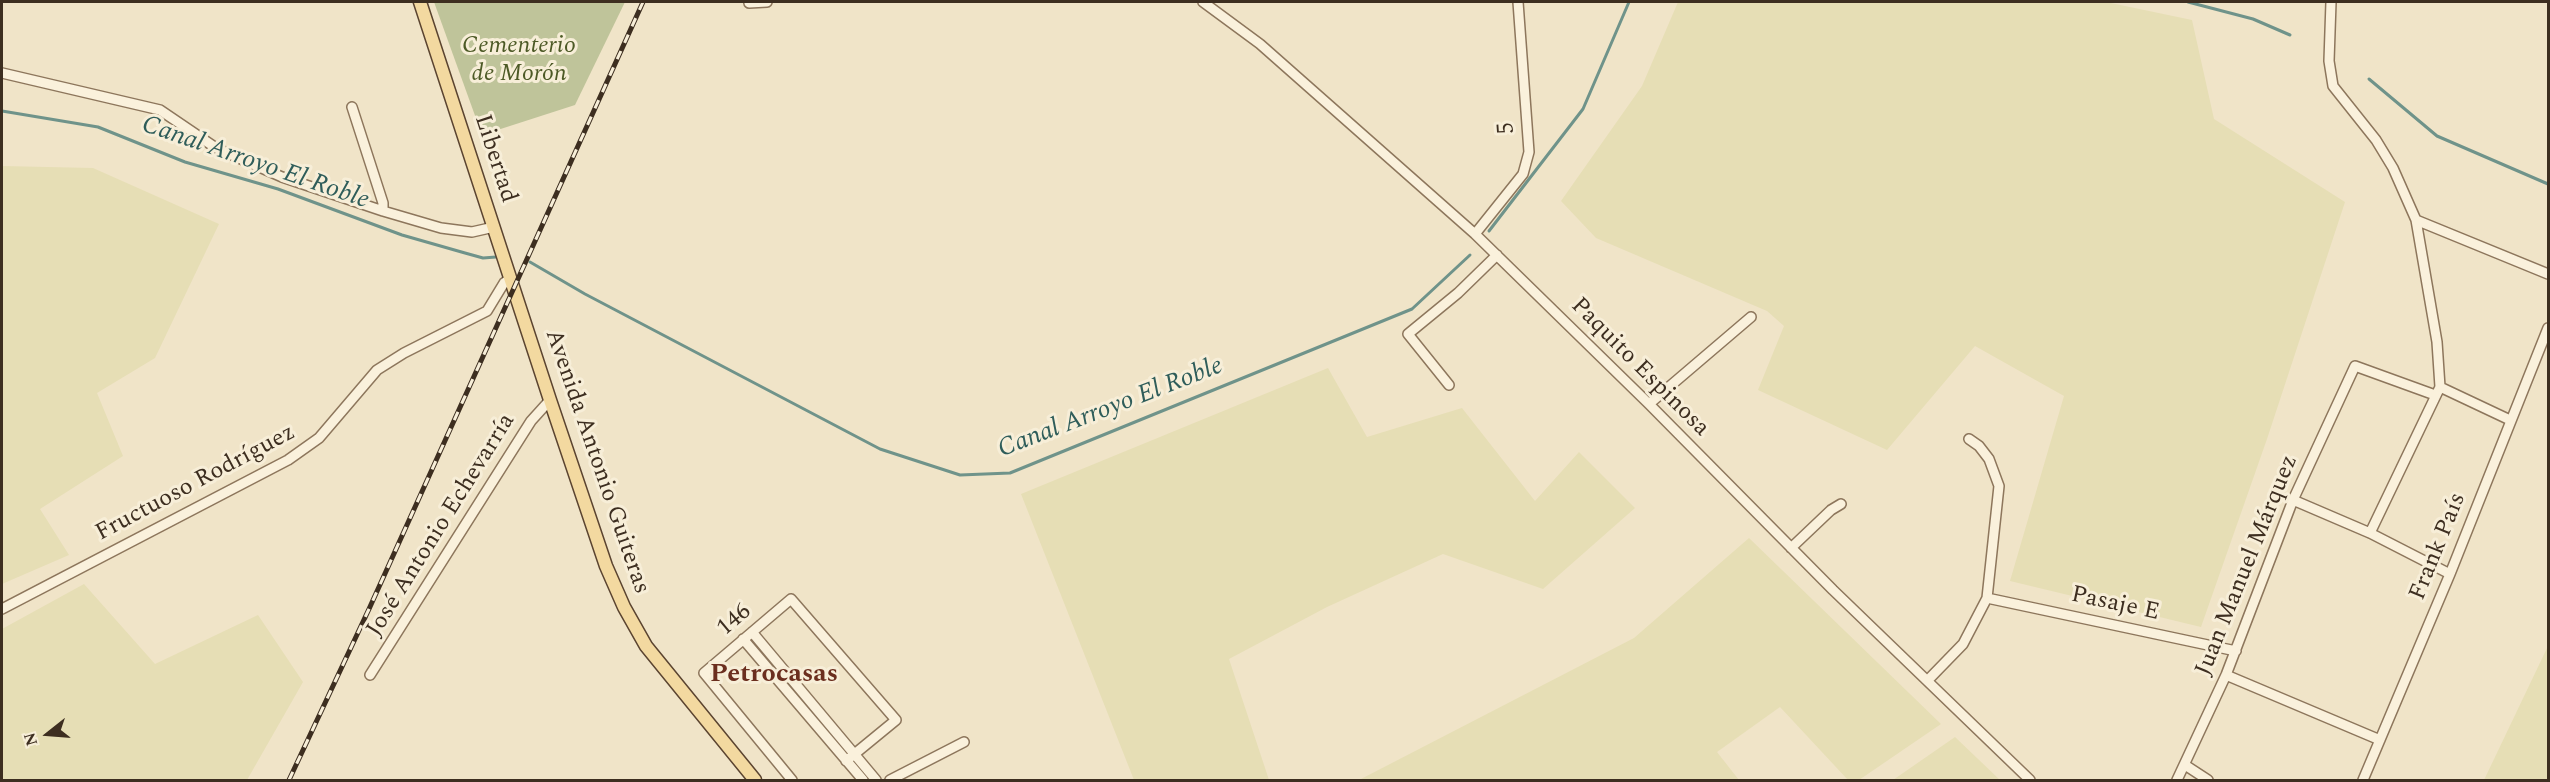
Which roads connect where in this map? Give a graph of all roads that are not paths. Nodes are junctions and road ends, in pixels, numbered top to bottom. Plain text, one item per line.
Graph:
1 (420, 2) edge
2 (767, 2) edge
3 (1203, 2) edge
4 (1518, 2) edge
5 (2331, 2) edge
6 (749, 3) edge
7 (2, 73) edge
8 (352, 106) dead end
9 (383, 211) junction
10 (2416, 220) junction
11 (494, 227) junction
12 (1474, 234) junction
13 (1497, 255) junction
14 (2548, 274) edge
15 (511, 278) junction
16 (1751, 316) dead end
17 (2548, 328) edge
18 (1449, 385) dead end
19 (2438, 391) junction
20 (550, 400) junction
21 (1649, 404) junction
22 (2510, 420) junction
23 (1969, 439) dead end
24 (2293, 500) junction
25 (1841, 504) dead end
26 (2370, 533) junction
27 (1791, 548) junction
28 (2450, 574) junction
29 (1987, 597) junction
30 (2, 609) edge
31 (752, 632) junction
32 (744, 639) junction
33 (2236, 651) junction
34 (370, 675) dead end
35 (2226, 675) junction
36 (1928, 680) junction
37 (2380, 741) junction
38 (964, 742) dead end
39 (854, 754) junction
40 (846, 761) junction
41 (2185, 765) junction
42 (755, 780) edge
43 (792, 780) edge
44 (863, 780) edge
45 (876, 780) edge
46 (890, 780) edge
47 (2030, 780) edge
48 (2177, 780) edge
49 (2208, 780) edge
50 (2363, 780) edge

1 - 11 main road, Libertad
2 - 6 street
3 - 12 street, Paquito Espinosa
4 - 12 street, 5
5 - 10 street
7 - 9 street
8 - 9 street
9 - 11 street
10 - 14 street
10 - 19 street
11 - 15 main road, Avenida Antonio Guiteras
12 - 13 street, Paquito Espinosa
13 - 18 street
13 - 21 street, Paquito Espinosa
15 - 20 main road, Avenida Antonio Guiteras
15 - 30 street, Fructuoso Rodríguez
16 - 21 street
17 - 22 street, Frank País
19 - 22 street
19 - 24 street, Juan Manuel Márquez
19 - 26 street
20 - 34 street, José Antonio Echevarría
20 - 42 main road, Avenida Antonio Guiteras
21 - 27 street, Paquito Espinosa
22 - 28 street, Frank País
23 - 29 street
24 - 26 street
24 - 33 street, Juan Manuel Márquez
25 - 27 street
26 - 28 street
27 - 36 street, Paquito Espinosa
28 - 37 street, Frank País
29 - 33 street, Pasaje E
29 - 36 street
31 - 32 street, 146
31 - 39 street
31 - 39 street, 146
32 - 40 street
32 - 43 street, 146
33 - 35 street, Juan Manuel Márquez
35 - 37 street
35 - 41 street, Juan Manuel Márquez
36 - 47 street, Paquito Espinosa
37 - 50 street, Frank País
38 - 46 street
39 - 40 street
39 - 45 street
40 - 44 street
41 - 48 street, Juan Manuel Márquez
41 - 49 street

